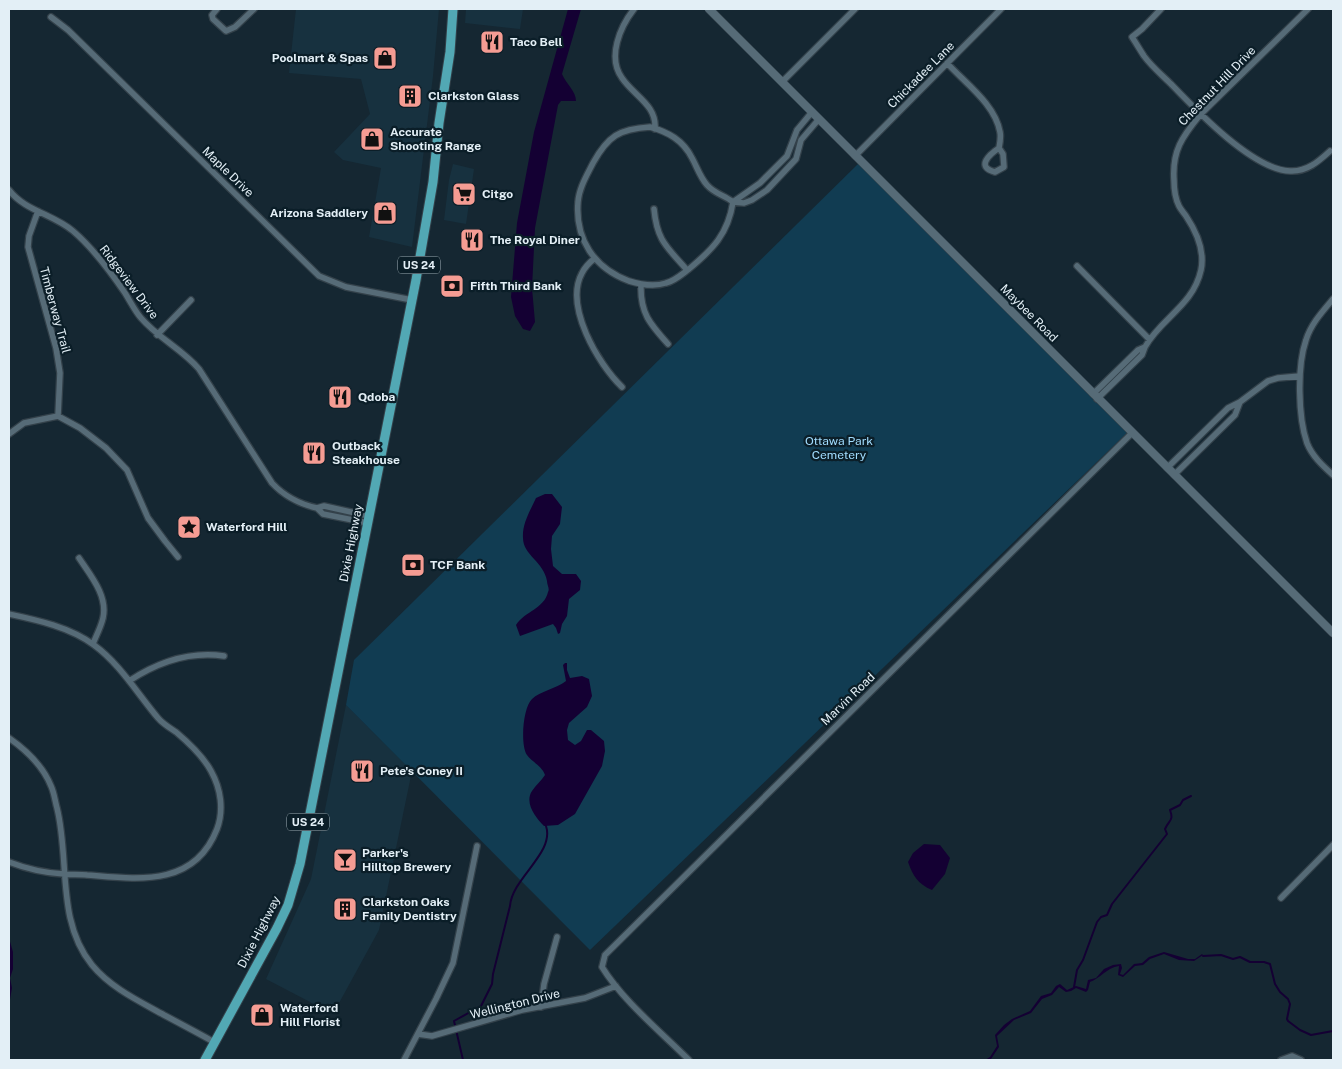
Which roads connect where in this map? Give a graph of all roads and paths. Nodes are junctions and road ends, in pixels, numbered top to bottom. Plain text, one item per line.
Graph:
1 (217, 9) edge
2 (253, 9) edge
3 (453, 9) edge
4 (634, 9) edge
5 (709, 9) edge
6 (855, 9) edge
7 (1001, 9) edge
8 (1161, 9) edge
9 (1308, 9) edge
10 (51, 18) dead end
11 (947, 63) junction
12 (782, 82) junction
13 (812, 112) junction
14 (1200, 115) junction
15 (819, 119) junction
16 (655, 129) junction
17 (793, 138) junction
18 (801, 140) junction
19 (1000, 148) dead end
20 (1330, 150) dead end
21 (856, 156) junction
22 (760, 183) junction
23 (9, 190) edge
24 (766, 190) junction
25 (733, 202) junction
26 (654, 209) dead end
27 (38, 211) junction
28 (595, 258) junction
29 (1077, 266) dead end
30 (687, 270) junction
31 (641, 285) junction
32 (1333, 299) edge
33 (191, 300) dead end
34 (412, 300) junction
35 (157, 335) junction
36 (1150, 339) junction
37 (668, 344) dead end
38 (1300, 376) junction
39 (622, 387) dead end
40 (1095, 397) junction
41 (1240, 402) junction
42 (58, 416) junction
43 (1206, 430) junction
44 (9, 434) edge
45 (1132, 434) junction
46 (1213, 436) junction
47 (1167, 468) junction
48 (1174, 475) junction
49 (1333, 475) edge
50 (369, 520) junction
51 (178, 557) dead end
52 (79, 558) dead end
53 (9, 614) edge
54 (1333, 633) edge
55 (93, 644) junction
56 (224, 656) dead end
57 (129, 681) junction
58 (9, 738) edge
59 (1333, 845) edge
60 (477, 846) dead end
61 (9, 862) edge
62 (64, 874) junction
63 (1281, 898) dead end
64 (557, 937) dead end
65 (616, 986) junction
66 (541, 1007) junction
67 (418, 1034) junction
68 (214, 1042) junction
69 (204, 1060) edge
70 (404, 1060) edge
71 (689, 1060) edge
72 (1281, 1060) edge
73 (1301, 1060) edge

1 - 2 street
3 - 34 main road, Dixie Highway / US 24
4 - 16 street
5 - 12 main road, Maybee Road
6 - 12 street
7 - 11 street, Chickadee Lane
8 - 14 street
9 - 14 street, Chestnut Hill Drive
10 - 34 street, Maple Drive
11 - 19 street
11 - 21 street, Chickadee Lane
12 - 13 main road, Maybee Road
13 - 15 main road, Maybee Road
13 - 17 street
14 - 20 street
14 - 36 street, Chestnut Hill Drive
15 - 18 street
15 - 21 main road, Maybee Road
16 - 25 street
16 - 28 street
17 - 18 street
17 - 22 street
18 - 24 street
21 - 40 main road, Maybee Road
22 - 24 street
22 - 25 street
23 - 27 street, Ridgeview Drive
24 - 25 street
25 - 30 street
26 - 30 street
27 - 35 street, Ridgeview Drive
27 - 42 street, Timberway Trail
28 - 31 street
28 - 39 street
29 - 36 street
30 - 31 street
31 - 37 street
32 - 38 street
33 - 35 street
34 - 50 main road, Dixie Highway / US 24
35 - 50 street, Ridgeview Drive
36 - 40 street, Chestnut Hill Drive
38 - 41 street
38 - 49 street
40 - 45 main road, Maybee Road
41 - 43 street
41 - 46 street
42 - 44 street
42 - 51 street
43 - 46 street
43 - 47 street
45 - 47 main road, Maybee Road
45 - 65 street, Marvin Road
46 - 48 street
47 - 48 main road, Maybee Road
48 - 54 main road, Maybee Road
50 - 68 main road, Dixie Highway / US 24
52 - 55 street
53 - 55 street
55 - 57 street
56 - 57 street
57 - 62 street
58 - 62 street
59 - 63 street
60 - 67 street
61 - 62 street
62 - 68 street
64 - 66 street
65 - 66 street, Wellington Drive
65 - 71 street
66 - 67 street, Wellington Drive
67 - 70 street
68 - 69 main road, Dixie Highway / US 24
72 - 73 street

